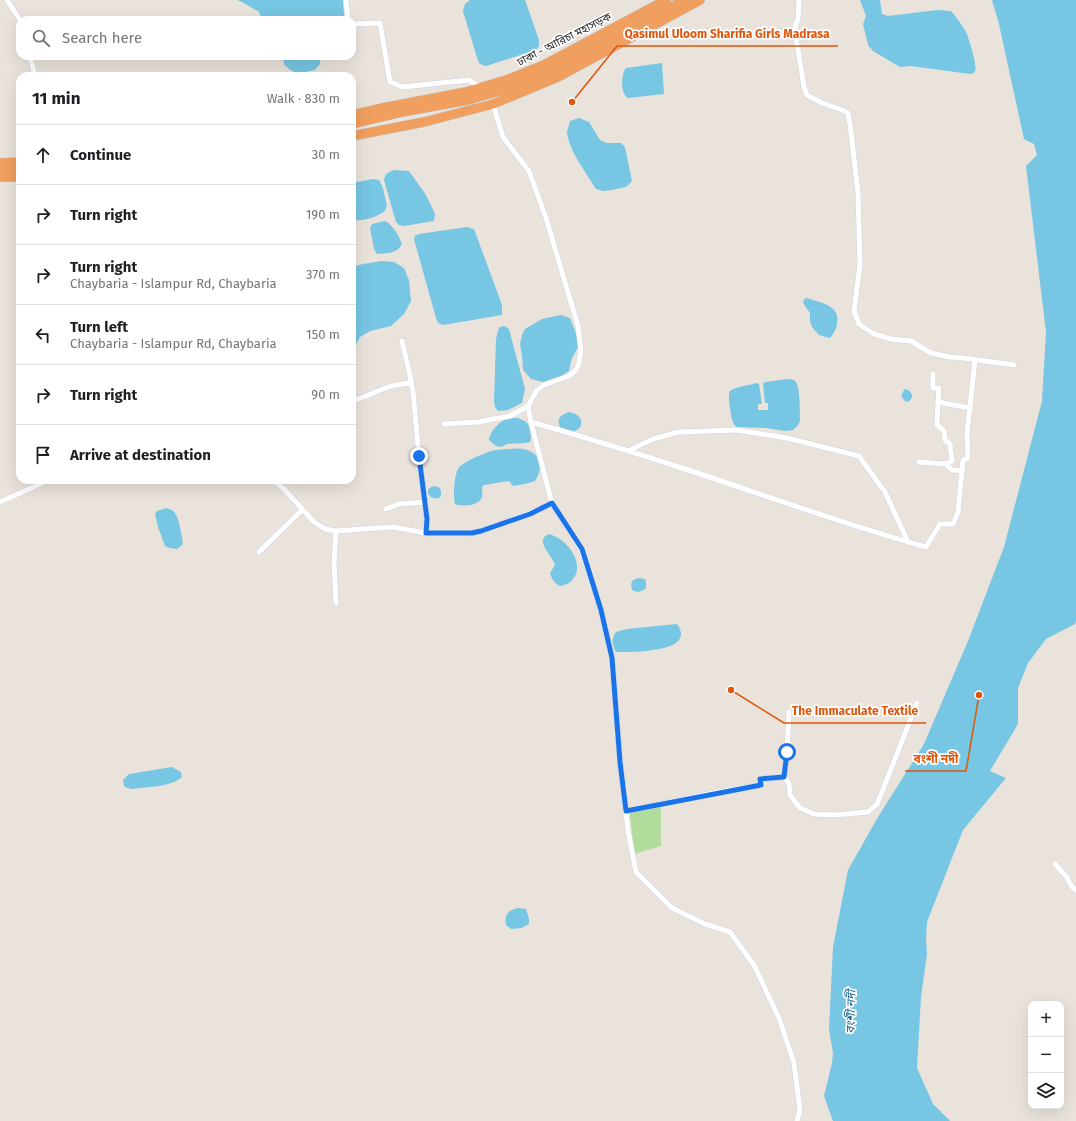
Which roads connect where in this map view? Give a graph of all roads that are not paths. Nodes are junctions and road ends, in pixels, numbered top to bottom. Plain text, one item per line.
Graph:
1 (7, 0) edge
2 (346, 0) edge
3 (666, 0) edge
4 (684, 0) edge
5 (700, 0) edge
6 (799, 0) edge
7 (17, 16) edge
8 (348, 16) edge
9 (356, 24) edge
10 (31, 60) edge
11 (34, 72) edge
12 (482, 88) junction
13 (493, 104) junction
14 (383, 112) junction
15 (356, 115) edge
16 (356, 122) edge
17 (356, 135) edge
18 (16, 162) edge
19 (0, 163) edge
20 (16, 169) edge
21 (0, 170) edge
22 (0, 177) edge
23 (16, 177) edge
24 (402, 341) dead end
25 (974, 360) junction
26 (1014, 365) dead end
27 (932, 374) dead end
28 (411, 383) junction
29 (356, 400) edge
30 (938, 402) junction
31 (528, 406) junction
32 (970, 408) junction
33 (531, 422) junction
34 (444, 424) dead end
35 (628, 451) junction
36 (919, 462) dead end
37 (946, 464) junction
38 (962, 470) junction
39 (40, 484) edge
40 (278, 484) edge
41 (0, 502) edge
42 (425, 502) junction
43 (552, 503) junction
44 (386, 509) dead end
45 (302, 510) junction
46 (336, 531) junction
47 (426, 533) junction
48 (908, 542) junction
49 (258, 552) dead end
50 (336, 603) dead end
51 (917, 703) dead end
52 (788, 712) dead end
53 (784, 777) junction
54 (626, 811) junction
55 (1055, 864) dead end
56 (1076, 890) edge
57 (796, 1121) edge

1 - 7 street
2 - 8 street
3 - 12 highway, ঢাকা - আরিচা মহাসড়ক
4 - 14 highway
5 - 13 highway
6 - 25 street
9 - 12 street
10 - 11 street
12 - 14 highway, ঢাকা - আরিচা মহাসড়ক
13 - 17 highway
13 - 31 street
14 - 15 highway, ঢাকা - আরিচা মহাসড়ক
14 - 16 highway
18 - 19 highway
20 - 21 highway
22 - 23 highway
24 - 28 street
25 - 26 street
25 - 32 street
27 - 30 street
28 - 29 street
28 - 42 street
30 - 32 street
30 - 37 street
31 - 33 street
31 - 34 street
32 - 38 street
33 - 35 street
33 - 43 street
35 - 48 street
35 - 48 street
36 - 37 street
37 - 38 street
38 - 48 street
39 - 41 street
40 - 45 street
42 - 44 street
42 - 47 street
43 - 47 street
43 - 54 street
45 - 46 street
45 - 49 street
46 - 47 street
46 - 50 street
51 - 53 street
52 - 53 street
53 - 54 street
54 - 57 street
55 - 56 street

